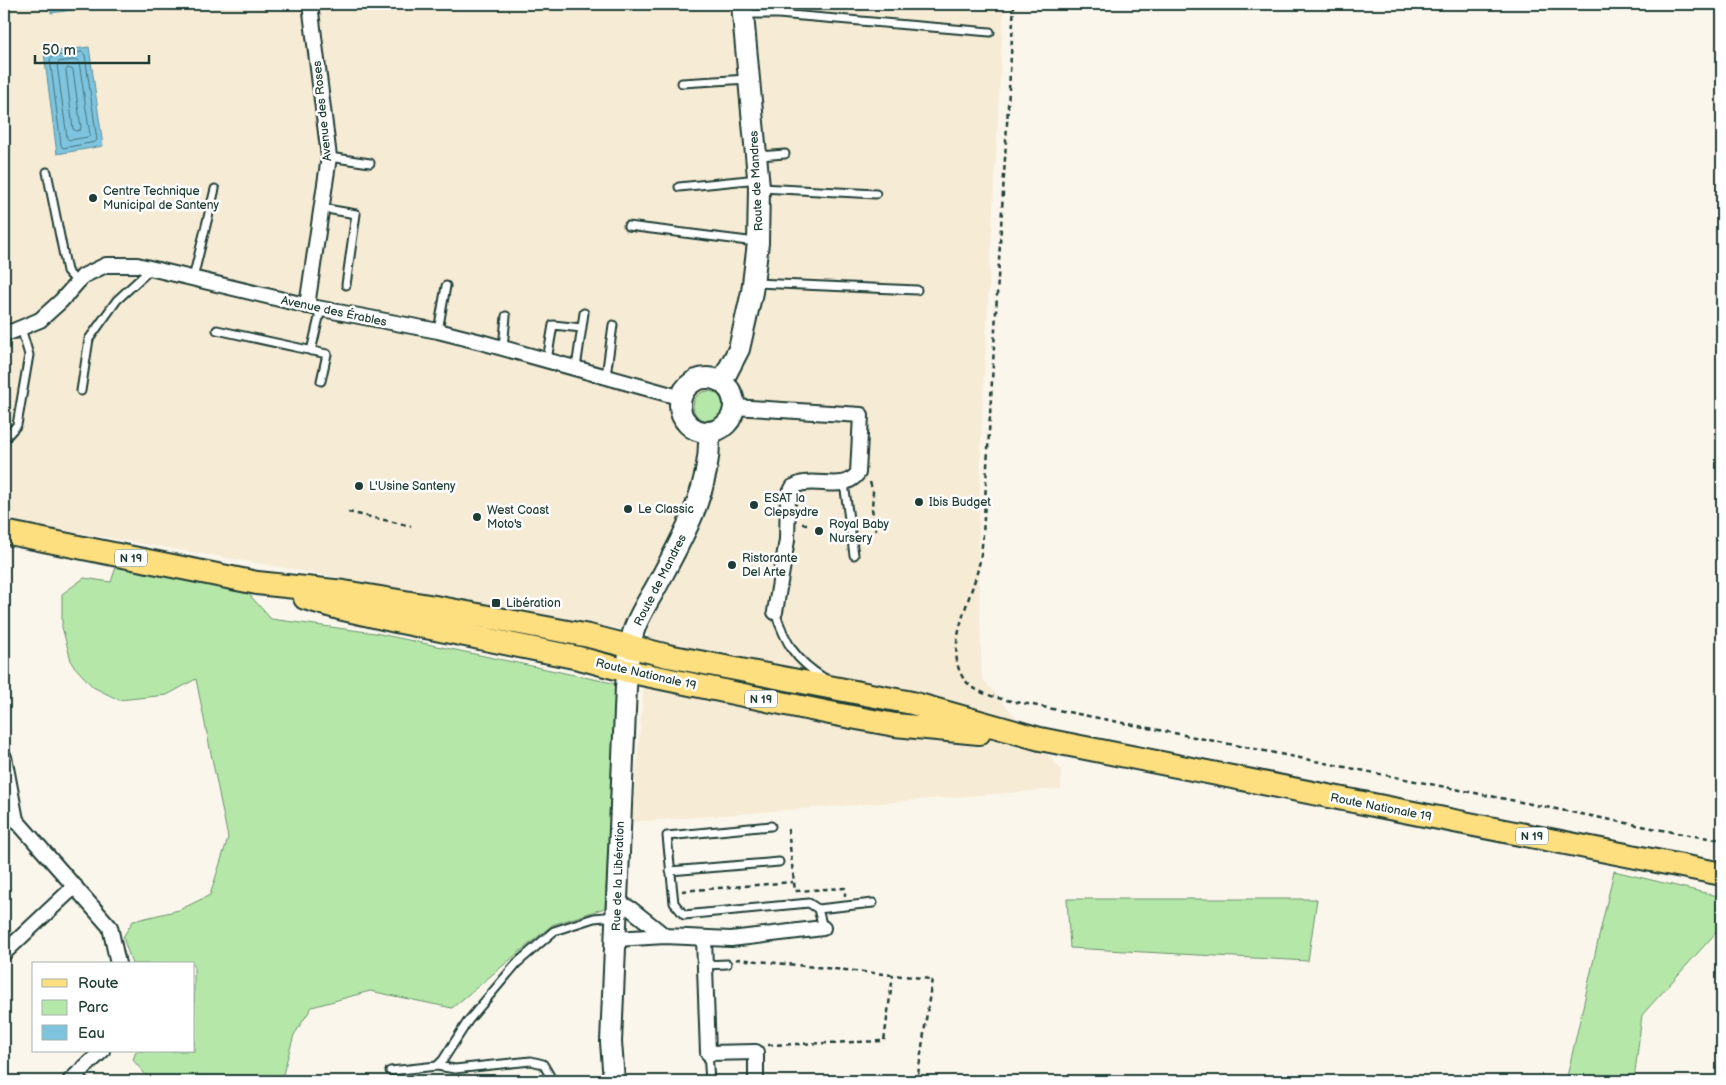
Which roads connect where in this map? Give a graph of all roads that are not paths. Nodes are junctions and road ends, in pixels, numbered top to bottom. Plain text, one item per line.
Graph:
1 (310, 4) edge
2 (742, 9) edge
3 (990, 32) dead end
4 (749, 79) junction
5 (682, 83) dead end
6 (785, 154) dead end
7 (756, 156) junction
8 (329, 157) junction
9 (370, 163) dead end
10 (46, 172) dead end
11 (758, 183) junction
12 (679, 187) dead end
13 (215, 189) dead end
14 (876, 194) dead end
15 (321, 208) junction
16 (628, 226) dead end
17 (758, 243) junction
18 (152, 268) junction
19 (193, 278) junction
20 (78, 282) junction
21 (754, 283) junction
22 (346, 285) dead end
23 (446, 286) dead end
24 (917, 290) dead end
25 (307, 306) junction
26 (321, 309) junction
27 (584, 313) dead end
28 (506, 316) dead end
29 (613, 325) dead end
30 (21, 328) junction
31 (582, 328) junction
32 (217, 330) dead end
33 (438, 332) junction
34 (4, 333) edge
35 (503, 348) junction
36 (311, 351) junction
37 (547, 360) junction
38 (576, 368) junction
39 (606, 376) junction
40 (320, 381) dead end
41 (722, 382) junction
42 (81, 391) dead end
43 (682, 398) junction
44 (734, 407) junction
45 (709, 432) junction
46 (4, 435) edge
47 (844, 483) junction
48 (4, 532) edge
49 (854, 554) dead end
50 (257, 583) junction
51 (775, 612) joint
52 (630, 647) junction
53 (627, 671) junction
54 (846, 690) junction
55 (1040, 739) junction
56 (4, 757) edge
57 (770, 826) dead end
58 (779, 862) dead end
59 (670, 871) junction
60 (1722, 874) edge
61 (75, 886) junction
62 (873, 903) dead end
63 (616, 909) junction
64 (818, 909) junction
65 (822, 928) joint
66 (665, 936) junction
67 (616, 939) junction
68 (704, 939) junction
69 (4, 953) edge
70 (118, 962) edge
71 (727, 964) road end
72 (705, 965) junction
73 (101, 1052) edge
74 (708, 1053) junction
75 (437, 1066) junction
76 (390, 1072) dead end
77 (70, 1081) edge
78 (551, 1081) edge
79 (614, 1081) edge
80 (710, 1081) edge
81 (756, 1081) edge

1 - 8 street, Avenue des Roses
2 - 3 lane
2 - 4 street, Route de Mandres
4 - 5 lane
4 - 7 street, Route de Mandres
6 - 7 lane
7 - 11 street, Route de Mandres
8 - 9 lane
8 - 15 street, Avenue des Roses
10 - 20 lane
11 - 12 lane
11 - 14 lane
11 - 17 street, Route de Mandres
13 - 19 lane
15 - 22 lane
15 - 25 street, Avenue des Roses
16 - 17 lane
17 - 21 street, Route de Mandres
18 - 19 street, Avenue des Érables
18 - 20 street, Avenue des Érables
18 - 42 lane
19 - 25 street, Avenue des Érables
20 - 30 street, Avenue des Érables
21 - 24 lane
21 - 41 street, Route de Mandres
23 - 33 lane
25 - 26 street, Avenue des Érables
26 - 33 street, Avenue des Érables
26 - 36 lane
27 - 31 lane
28 - 35 lane
29 - 39 lane
30 - 34 street, Avenue des Érables
30 - 46 lane
31 - 37 lane
31 - 38 lane
32 - 36 lane
33 - 35 street, Avenue des Érables
35 - 37 street, Avenue des Érables
36 - 40 lane
37 - 38 street, Avenue des Érables
38 - 39 street, Avenue des Érables
39 - 43 street, Avenue des Érables
41 - 43 street
41 - 44 street
43 - 45 street
44 - 45 street
44 - 47 street
45 - 52 street, Route de Mandres
47 - 49 lane
47 - 51 street
48 - 50 main road, Route Nationale 19 / N 19
50 - 52 main road, Route Nationale 19 / N 19
50 - 53 main road, Route Nationale 19 / N 19
51 - 54 lane
52 - 53 street, Route de Mandres
52 - 54 main road, Route Nationale 19 / N 19
53 - 55 main road, Route Nationale 19 / N 19
53 - 63 street, Rue de la Libération
54 - 55 main road, Route Nationale 19 / N 19
55 - 60 main road, Route Nationale 19 / N 19
56 - 61 street
57 - 59 lane
58 - 59 lane
59 - 64 lane
61 - 69 street
61 - 70 street
62 - 64 lane
63 - 66 street
63 - 67 street, Rue de la Libération
63 - 75 lane
64 - 65 lane
65 - 68 street
66 - 67 street
66 - 68 street
67 - 79 street, Rue de la Libération
68 - 72 street
71 - 72 lane
72 - 74 street
73 - 77 street
74 - 80 lane
74 - 81 street
75 - 76 lane
75 - 78 lane

